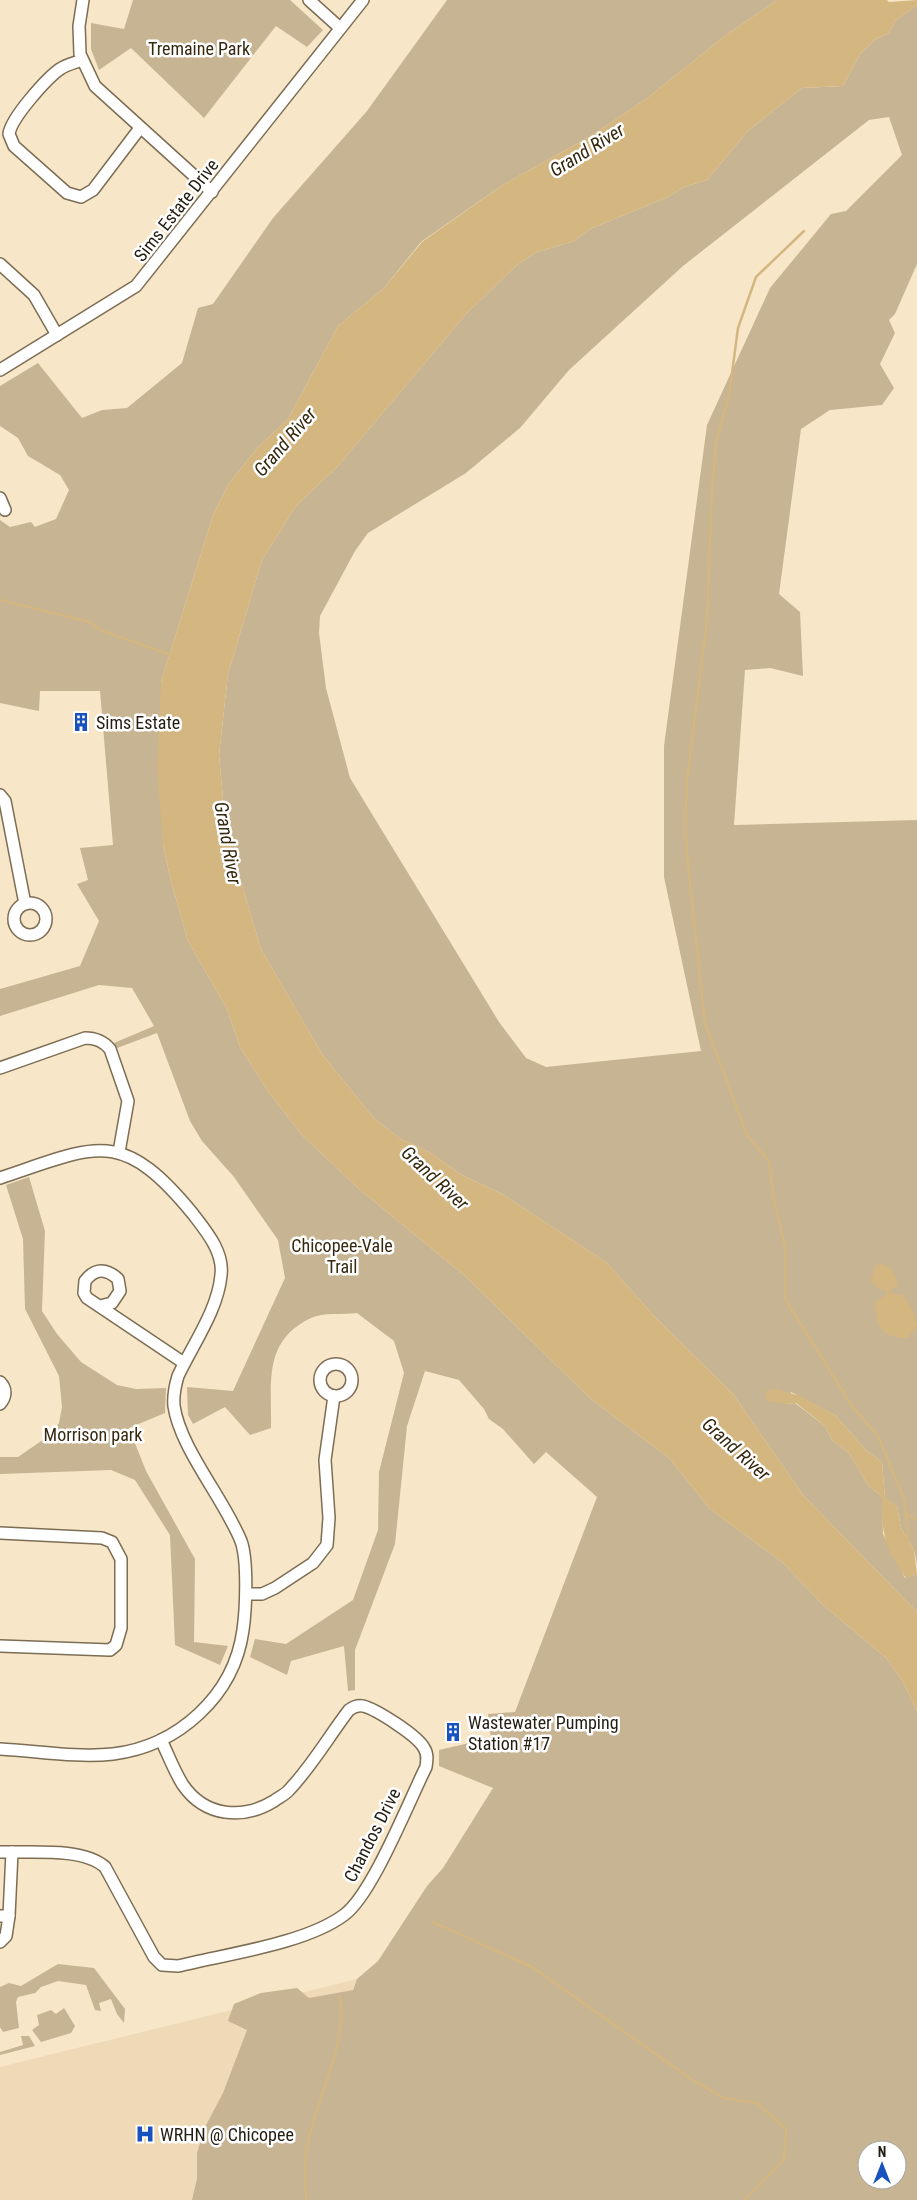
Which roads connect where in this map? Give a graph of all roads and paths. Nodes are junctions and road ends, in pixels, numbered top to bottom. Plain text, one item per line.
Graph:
1 (82, 0) edge
2 (309, 0) edge
3 (363, 0) edge
4 (340, 28) junction
5 (82, 60) junction
6 (140, 128) junction
7 (212, 192) junction
8 (0, 264) edge
9 (57, 335) junction
10 (0, 370) edge
11 (0, 498) edge
12 (0, 507) edge
13 (0, 795) edge
14 (25, 904) dead end
15 (0, 1068) edge
16 (119, 1152) junction
17 (0, 1178) edge
18 (100, 1306) dead end
19 (184, 1364) junction
20 (0, 1382) edge
21 (334, 1396) dead end
22 (0, 1404) edge
23 (0, 1533) edge
24 (246, 1594) junction
25 (0, 1646) edge
26 (161, 1740) junction
27 (0, 1750) edge
28 (0, 1852) edge
29 (12, 1852) junction
30 (4, 1916) edge
31 (0, 1942) edge

1 - 5 street
2 - 4 street
3 - 4 street, Sims Estate Drive
4 - 7 street, Sims Estate Drive
5 - 6 street
5 - 6 street
6 - 7 street
7 - 9 street, Sims Estate Drive
8 - 9 street
9 - 10 street, Sims Estate Drive
11 - 12 street
13 - 14 street
15 - 16 street
16 - 17 street
16 - 19 street
18 - 19 street
19 - 24 street
20 - 22 street
21 - 24 street
23 - 25 street
24 - 26 street
26 - 27 street
26 - 29 street, Chandos Drive
28 - 29 street, Chandos Drive
29 - 30 street
30 - 31 street

